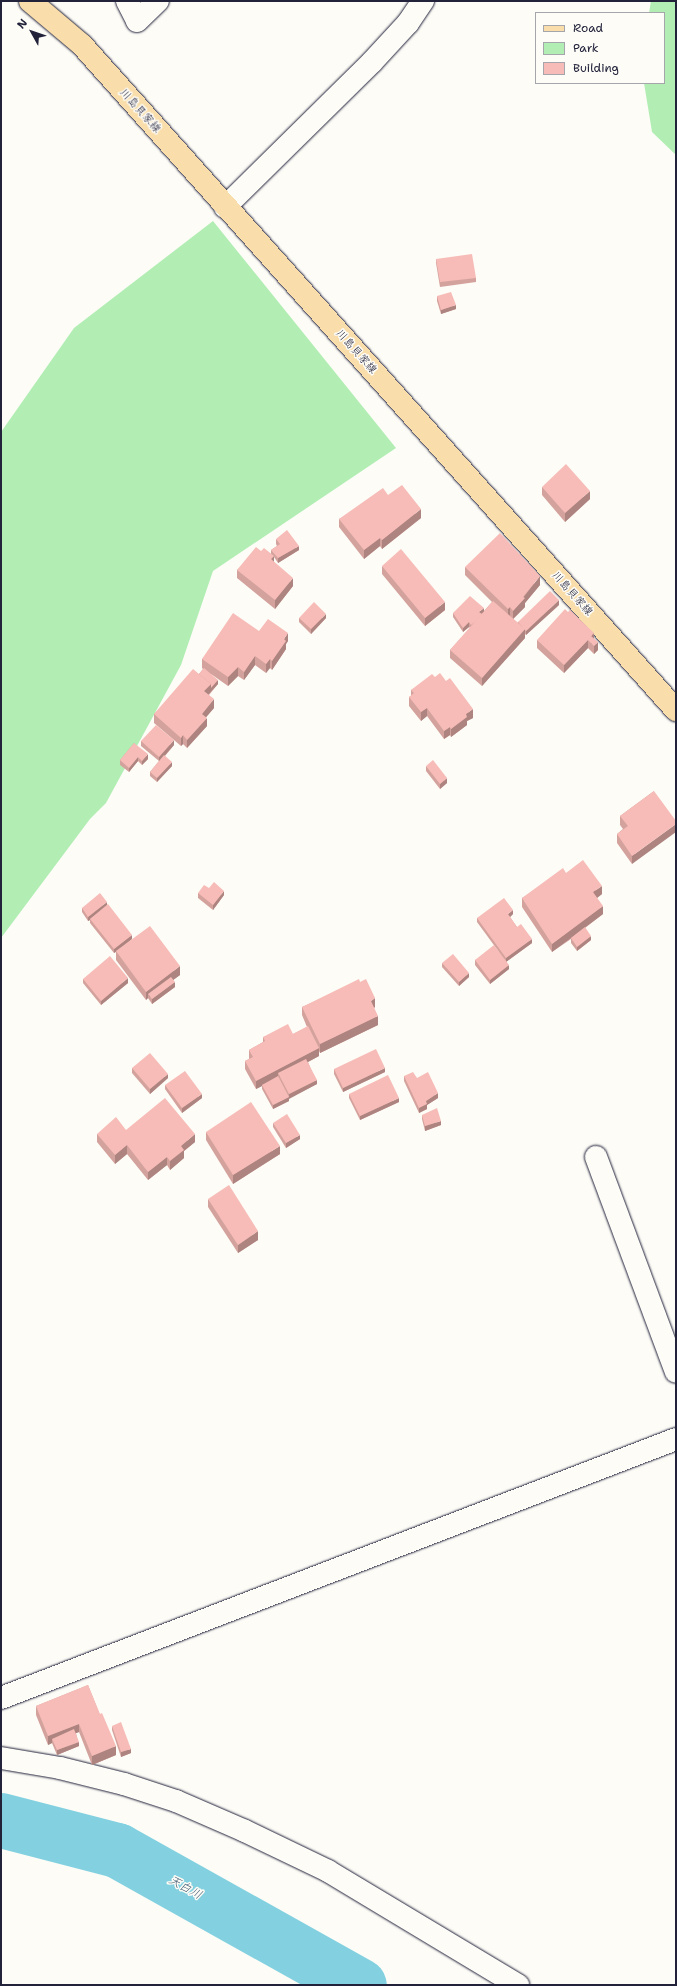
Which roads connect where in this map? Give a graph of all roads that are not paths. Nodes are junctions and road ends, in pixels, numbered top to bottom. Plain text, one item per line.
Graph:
1 (30, 1) edge
2 (127, 1) edge
3 (158, 1) edge
4 (423, 1) edge
5 (225, 207) junction
6 (676, 710) edge
7 (596, 1158) dead end
8 (676, 1372) edge
9 (676, 1439) edge
10 (1, 1698) edge
11 (1, 1758) edge
12 (518, 1985) edge

1 - 5 main road, 川島貝家線
2 - 3 street
4 - 5 street
5 - 6 main road, 川島貝家線
7 - 8 street
9 - 10 street
11 - 12 street

